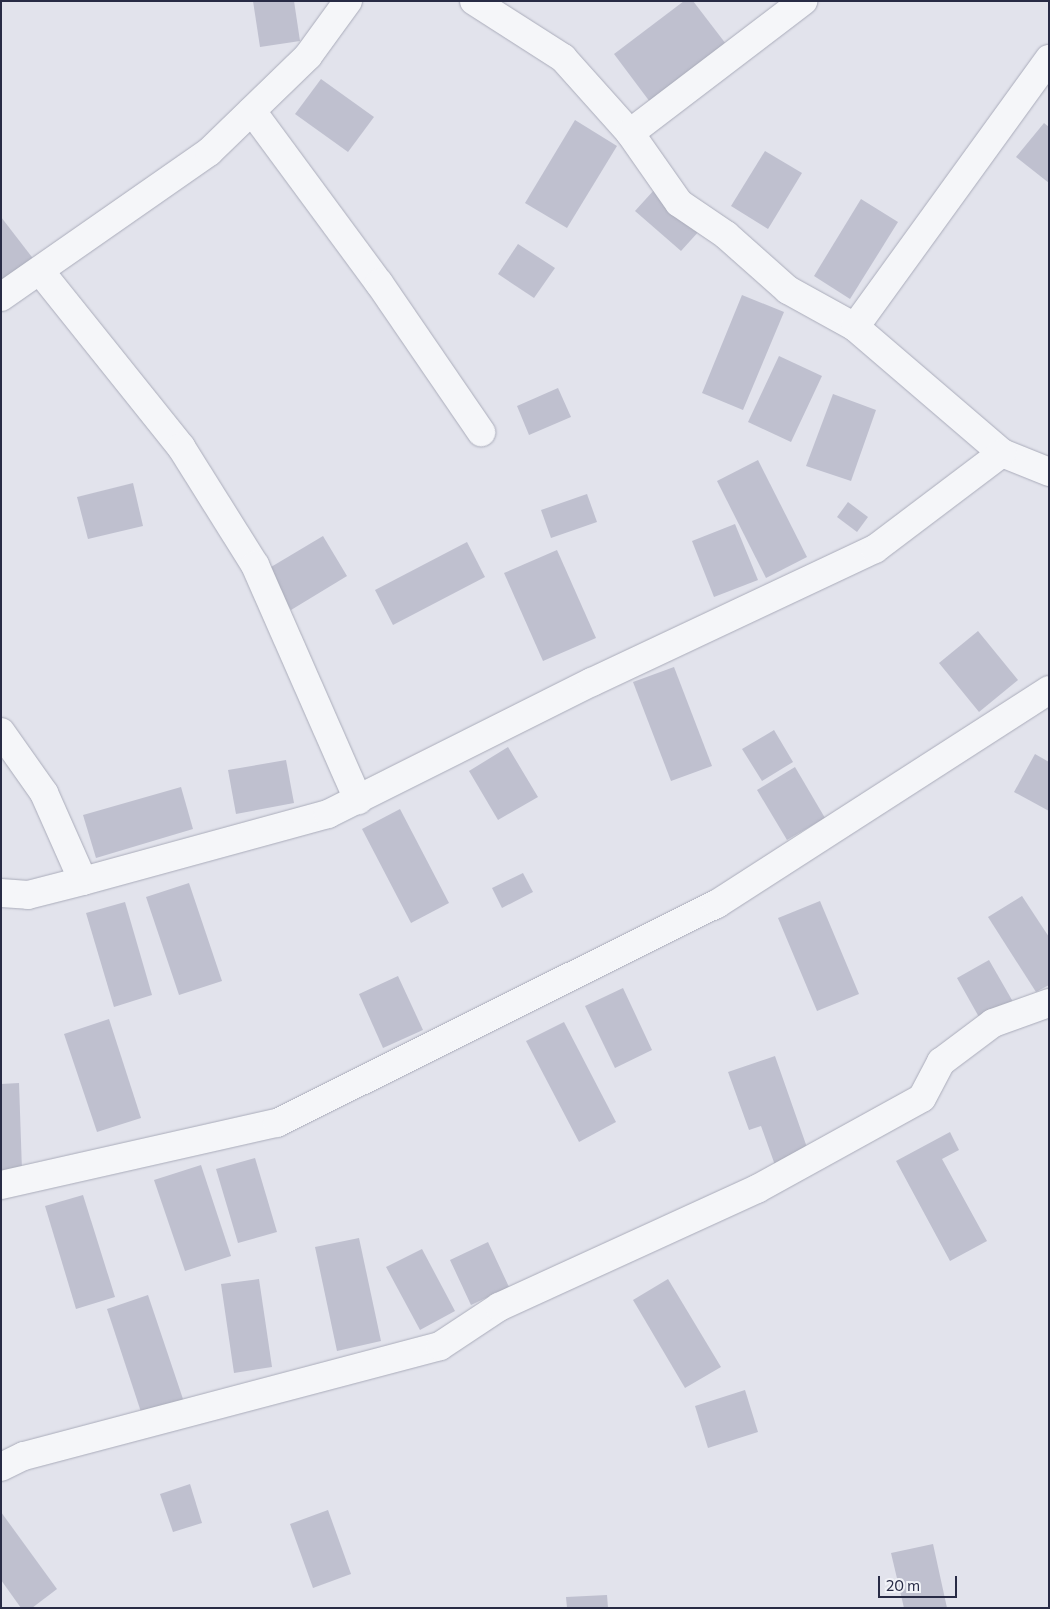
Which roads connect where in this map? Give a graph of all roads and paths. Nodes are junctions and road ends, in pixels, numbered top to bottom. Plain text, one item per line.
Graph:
1 (348, 1) edge
2 (474, 1) edge
3 (802, 1) edge
4 (1049, 60) edge
5 (252, 111) junction
6 (630, 133) junction
7 (40, 271) junction
8 (1, 298) edge
9 (855, 327) junction
10 (481, 432) dead end
11 (1002, 453) junction
12 (1049, 472) edge
13 (1049, 690) edge
14 (1, 732) edge
15 (358, 800) junction
16 (83, 881) junction
17 (1, 893) edge
18 (1049, 1003) edge
19 (1, 1185) edge
20 (1, 1467) edge

1 - 5 street
2 - 6 street
3 - 6 street
4 - 9 street
5 - 7 street
5 - 10 street
6 - 9 street
7 - 8 street
7 - 15 street
9 - 11 street
11 - 12 street
11 - 15 street
13 - 19 street
14 - 16 street
15 - 16 street
16 - 17 street
18 - 20 street

